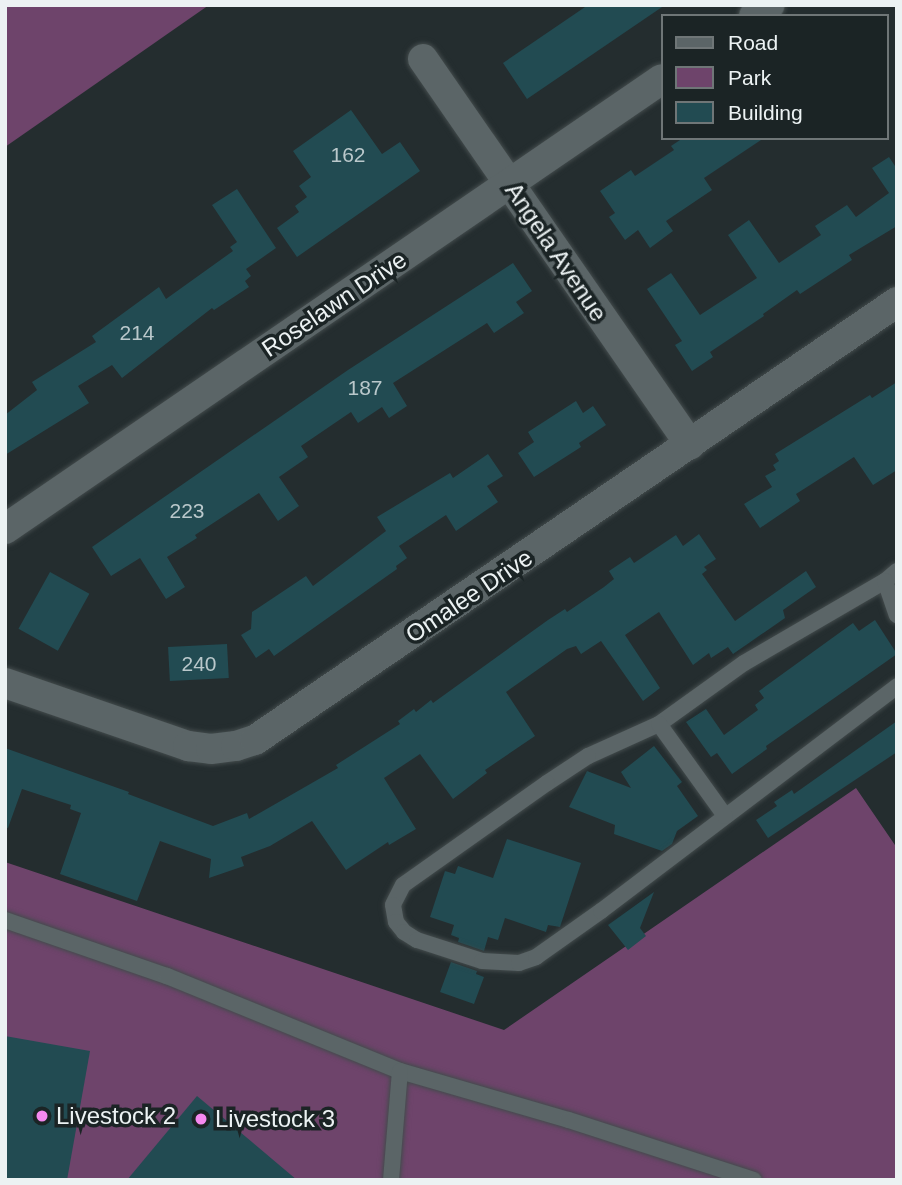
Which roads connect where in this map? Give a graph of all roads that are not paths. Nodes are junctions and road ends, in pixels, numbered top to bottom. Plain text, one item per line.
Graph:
1 (423, 59) dead end
2 (660, 80) edge
3 (510, 184) junction
4 (897, 302) edge
5 (690, 444) junction
6 (5, 530) edge
7 (891, 576) edge
8 (897, 615) edge
9 (5, 683) edge
10 (897, 686) edge
11 (659, 724) junction
12 (725, 816) junction
13 (5, 920) edge
14 (400, 1071) junction
15 (391, 1180) edge
16 (754, 1180) edge

1 - 3 street, Angela Avenue
2 - 3 street, Roselawn Drive
3 - 5 street, Angela Avenue
3 - 6 street, Roselawn Drive
4 - 5 street, Omalee Drive
5 - 9 street, Omalee Drive
7 - 8 lane
7 - 11 lane
10 - 12 lane
11 - 12 lane
11 - 12 lane
13 - 14 lane
14 - 15 lane
14 - 16 lane

